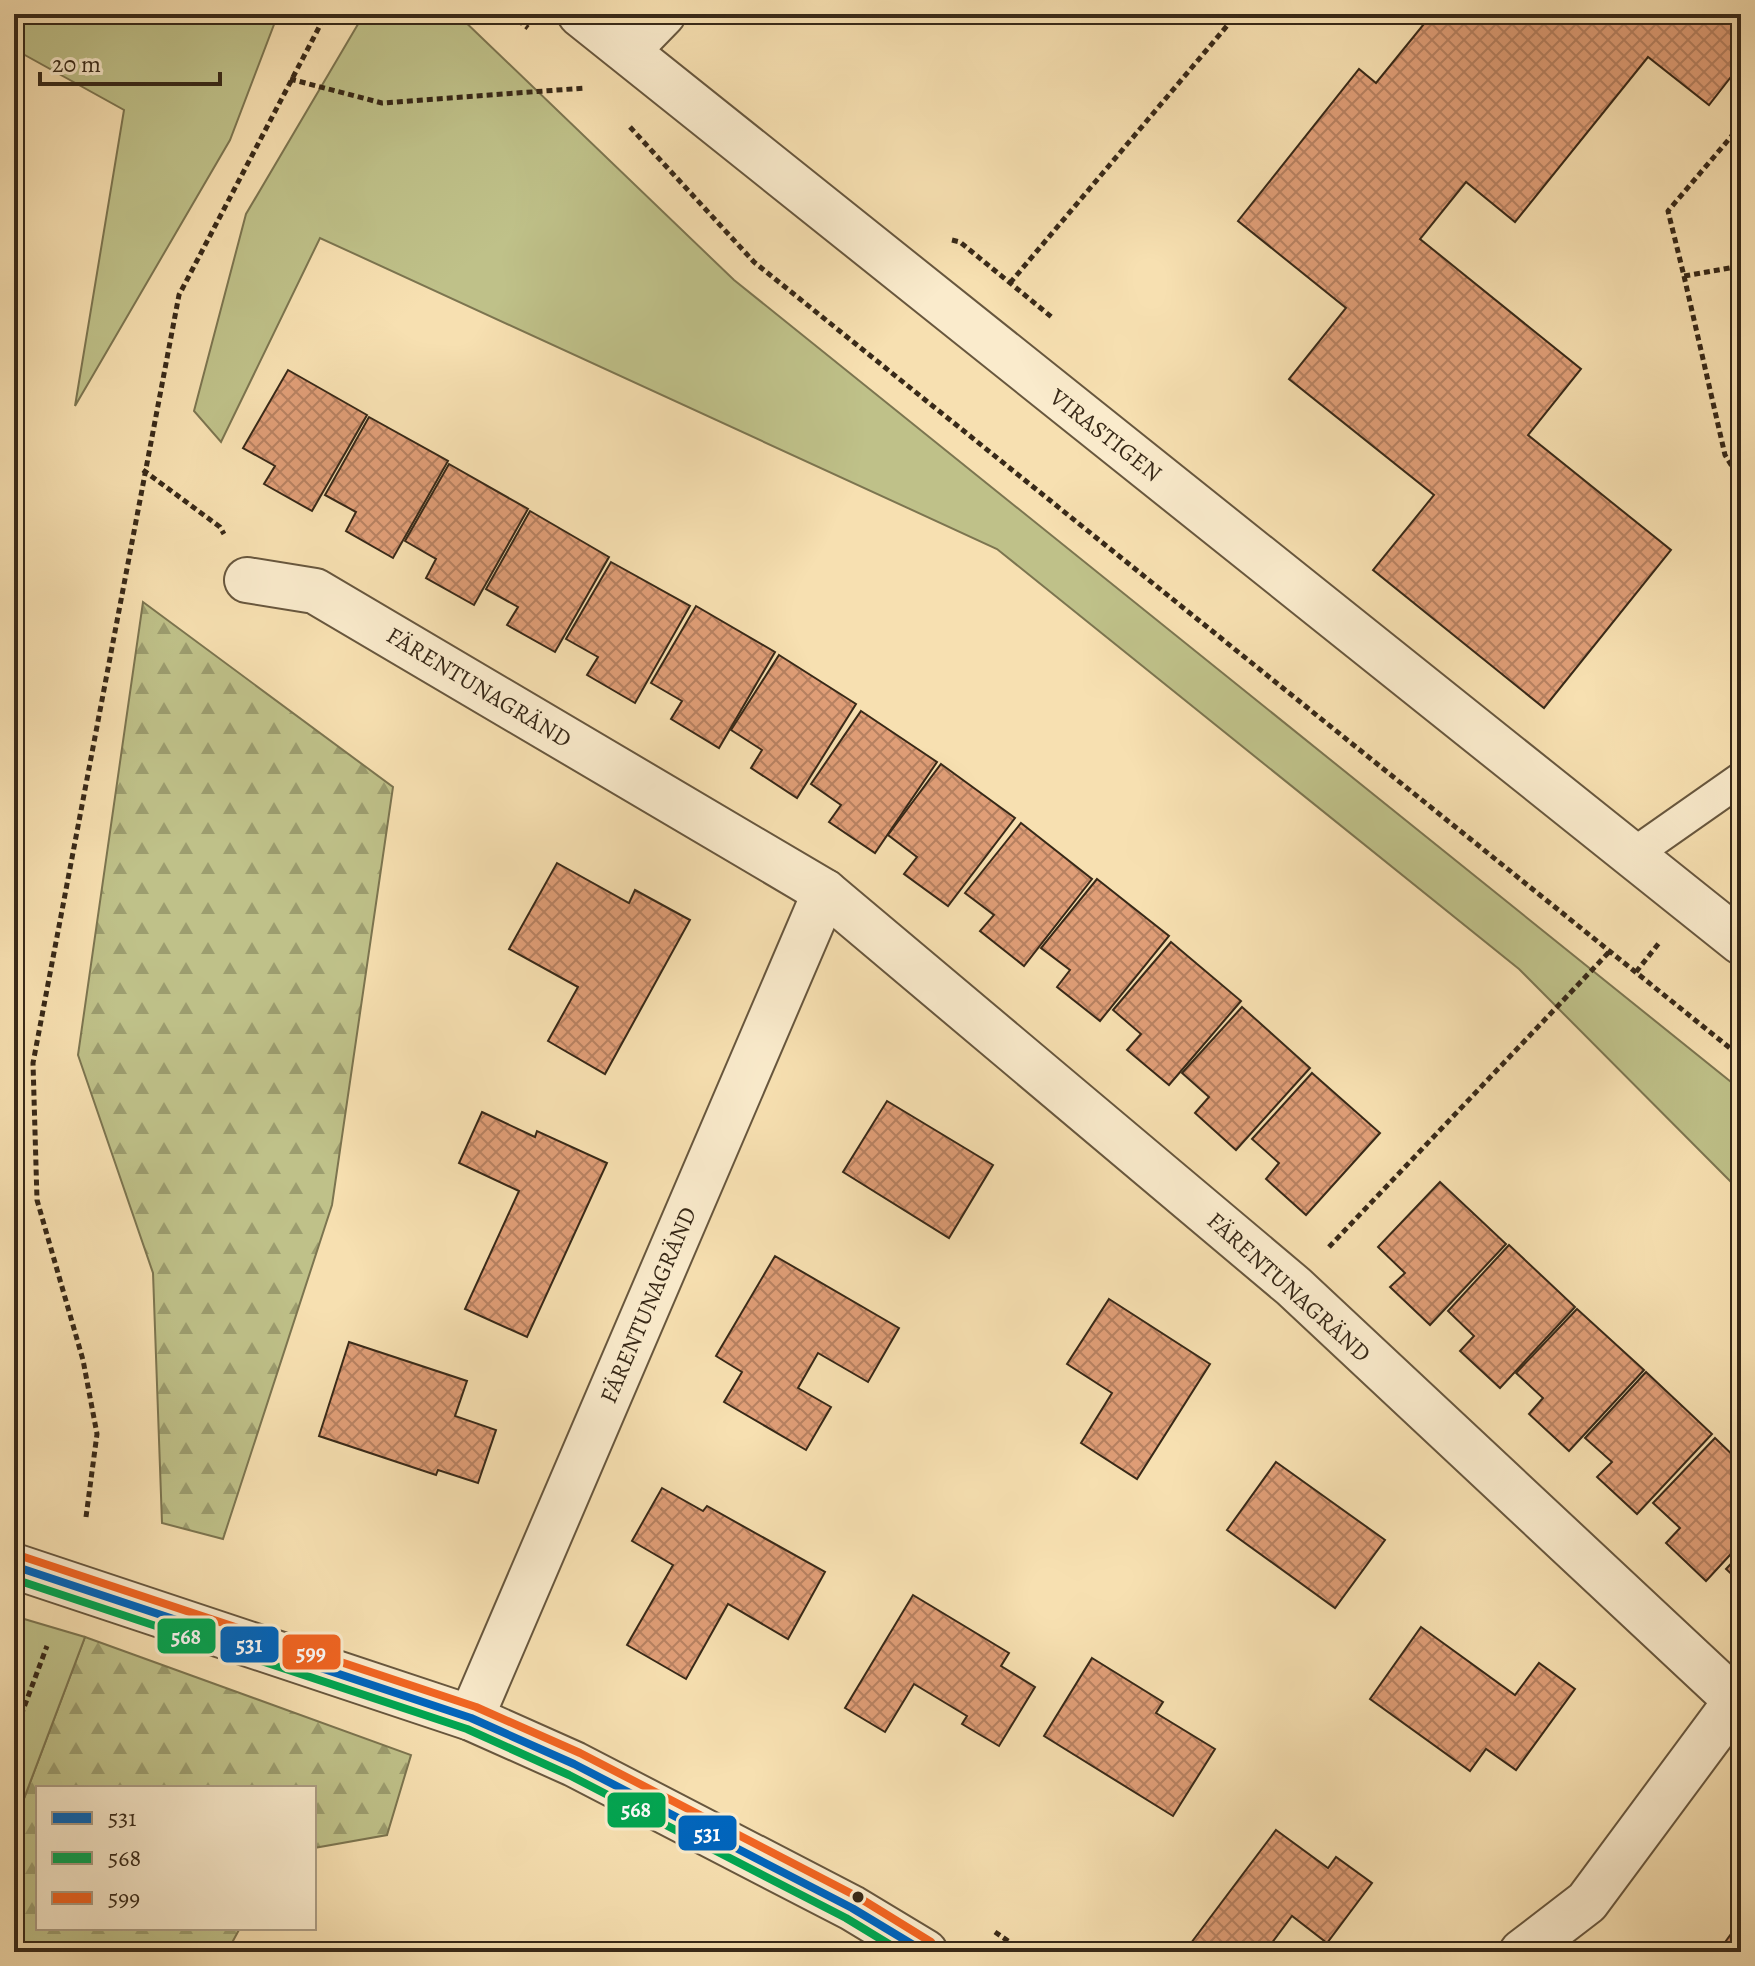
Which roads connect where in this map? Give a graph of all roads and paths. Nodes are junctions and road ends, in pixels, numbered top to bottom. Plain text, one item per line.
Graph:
1 (326, 14) edge
2 (510, 14) edge
3 (580, 14) edge
4 (663, 14) edge
5 (1237, 14) edge
6 (532, 32) dead end
7 (628, 50) junction
8 (584, 78) dead end
9 (290, 79) junction
10 (625, 122) dead end
11 (1741, 125) edge
12 (1741, 266) edge
13 (1684, 276) junction
14 (1010, 283) dead end
15 (143, 470) junction
16 (1741, 481) edge
17 (247, 580) joint
18 (1741, 779) edge
19 (1634, 854) junction
20 (825, 892) junction
21 (1741, 942) edge
22 (1610, 951) junction
23 (1741, 1057) edge
24 (1293, 1286) junction
25 (86, 1517) dead end
26 (14, 1566) edge
27 (47, 1646) dead end
28 (1739, 1703) edge
29 (471, 1718) junction
30 (14, 1734) edge
31 (995, 1932) dead end
32 (925, 1952) edge
33 (1024, 1952) edge
34 (1522, 1952) edge

1 - 9 path
2 - 6 path
3 - 7 street, VIRASTIGEN
4 - 7 street
5 - 14 path
7 - 19 street, VIRASTIGEN
8 - 9 path
9 - 15 path
10 - 22 path
11 - 13 path
12 - 13 path
13 - 16 path
15 - 17 path
15 - 25 path
17 - 20 street, FÄRENTUNAGRÄND
18 - 19 lane
19 - 21 street, VIRASTIGEN
20 - 24 street, FÄRENTUNAGRÄND
20 - 29 street, FÄRENTUNAGRÄND
22 - 23 path
22 - 24 path
24 - 28 street, FÄRENTUNAGRÄND
26 - 29 street
27 - 30 path
28 - 34 street, FÄRENTUNAGRÄND
29 - 32 street
31 - 33 path

